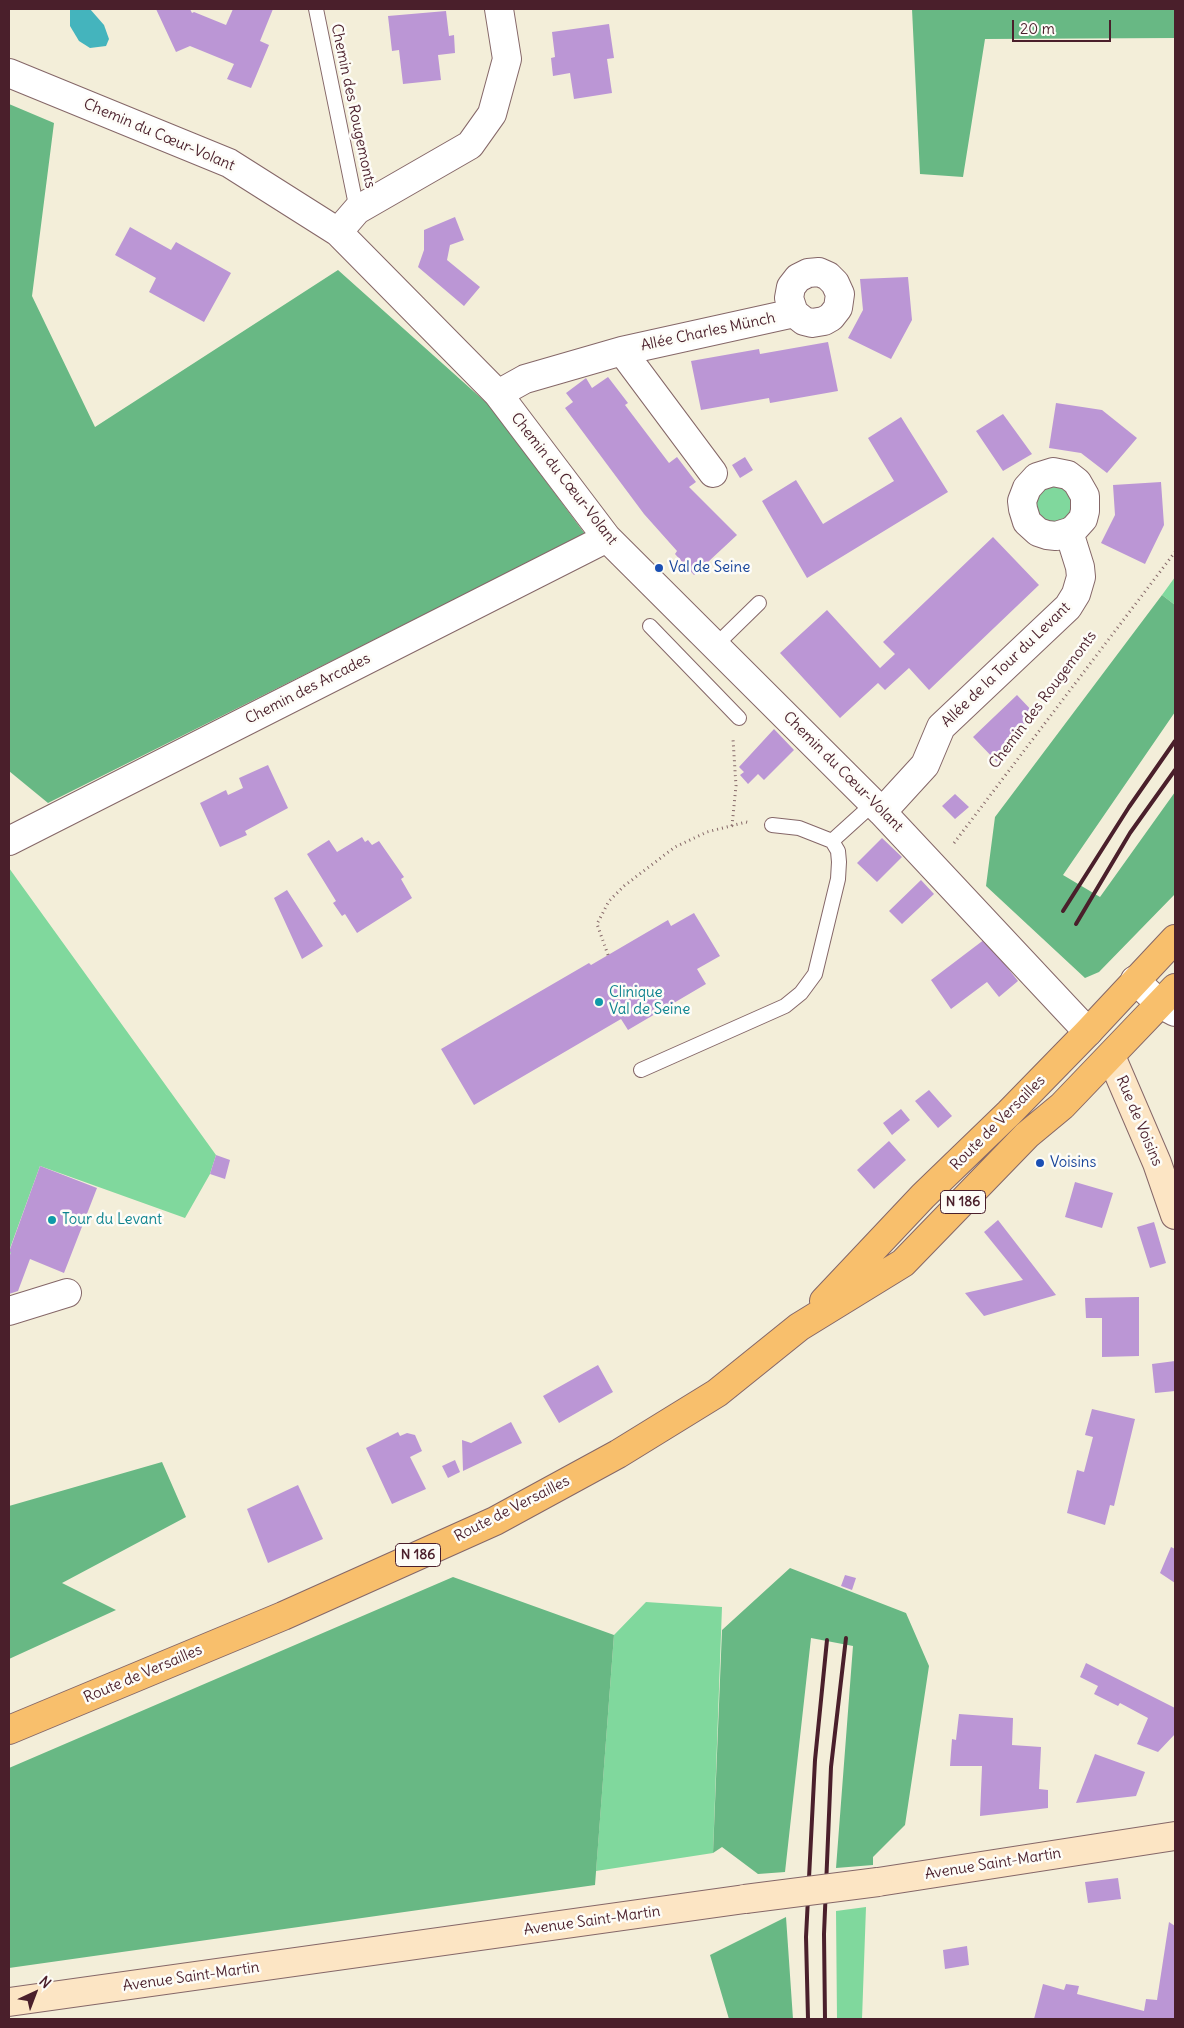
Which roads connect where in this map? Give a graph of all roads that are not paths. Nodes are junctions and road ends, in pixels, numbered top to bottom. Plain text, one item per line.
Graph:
1 (316, 9) edge
2 (499, 9) edge
3 (9, 73) edge
4 (357, 210) junction
5 (338, 232) junction
6 (794, 313) dead end
7 (622, 352) junction
8 (498, 394) junction
9 (713, 473) dead end
10 (1069, 532) dead end
11 (607, 538) junction
12 (759, 603) dead end
13 (650, 626) dead end
14 (716, 645) junction
15 (739, 718) dead end
16 (878, 807) junction
17 (772, 825) road end
18 (832, 840) junction
19 (9, 841) edge
20 (1175, 939) edge
21 (1135, 980) junction
22 (1170, 1002) edge
23 (1088, 1032) junction
24 (1111, 1056) junction
25 (641, 1070) dead end
26 (1175, 1215) edge
27 (67, 1293) dead end
28 (9, 1311) edge
29 (799, 1327) junction
30 (9, 1730) edge
31 (1175, 1836) edge
32 (9, 2002) edge

1 - 4 lane, Chemin des Rougemonts
2 - 4 street
3 - 5 street, Chemin du Cœur-Volant
4 - 5 street
5 - 8 street, Chemin du Cœur-Volant
6 - 7 street, Allée Charles Münch
7 - 8 street, Allée Charles Münch
7 - 9 street, Allée Charles Münch
8 - 11 street, Chemin du Cœur-Volant
10 - 16 street, Allée de la Tour du Levant
11 - 14 street, Chemin du Cœur-Volant
11 - 19 street, Chemin des Arcades
12 - 14 lane
13 - 15 lane
14 - 16 street, Chemin du Cœur-Volant
16 - 18 lane
16 - 23 street, Chemin du Cœur-Volant
17 - 18 lane
18 - 25 lane
20 - 21 main road, Route de Versailles / N 186
21 - 22 street
21 - 23 main road, Route de Versailles / N 186
22 - 24 main road, Route de Versailles / N 186
23 - 24 main road
23 - 29 main road, Route de Versailles / N 186
24 - 26 street, Rue de Voisins
24 - 29 main road, Route de Versailles / N 186
27 - 28 street
29 - 30 main road, Route de Versailles / N 186
31 - 32 street, Avenue Saint-Martin, bridge

